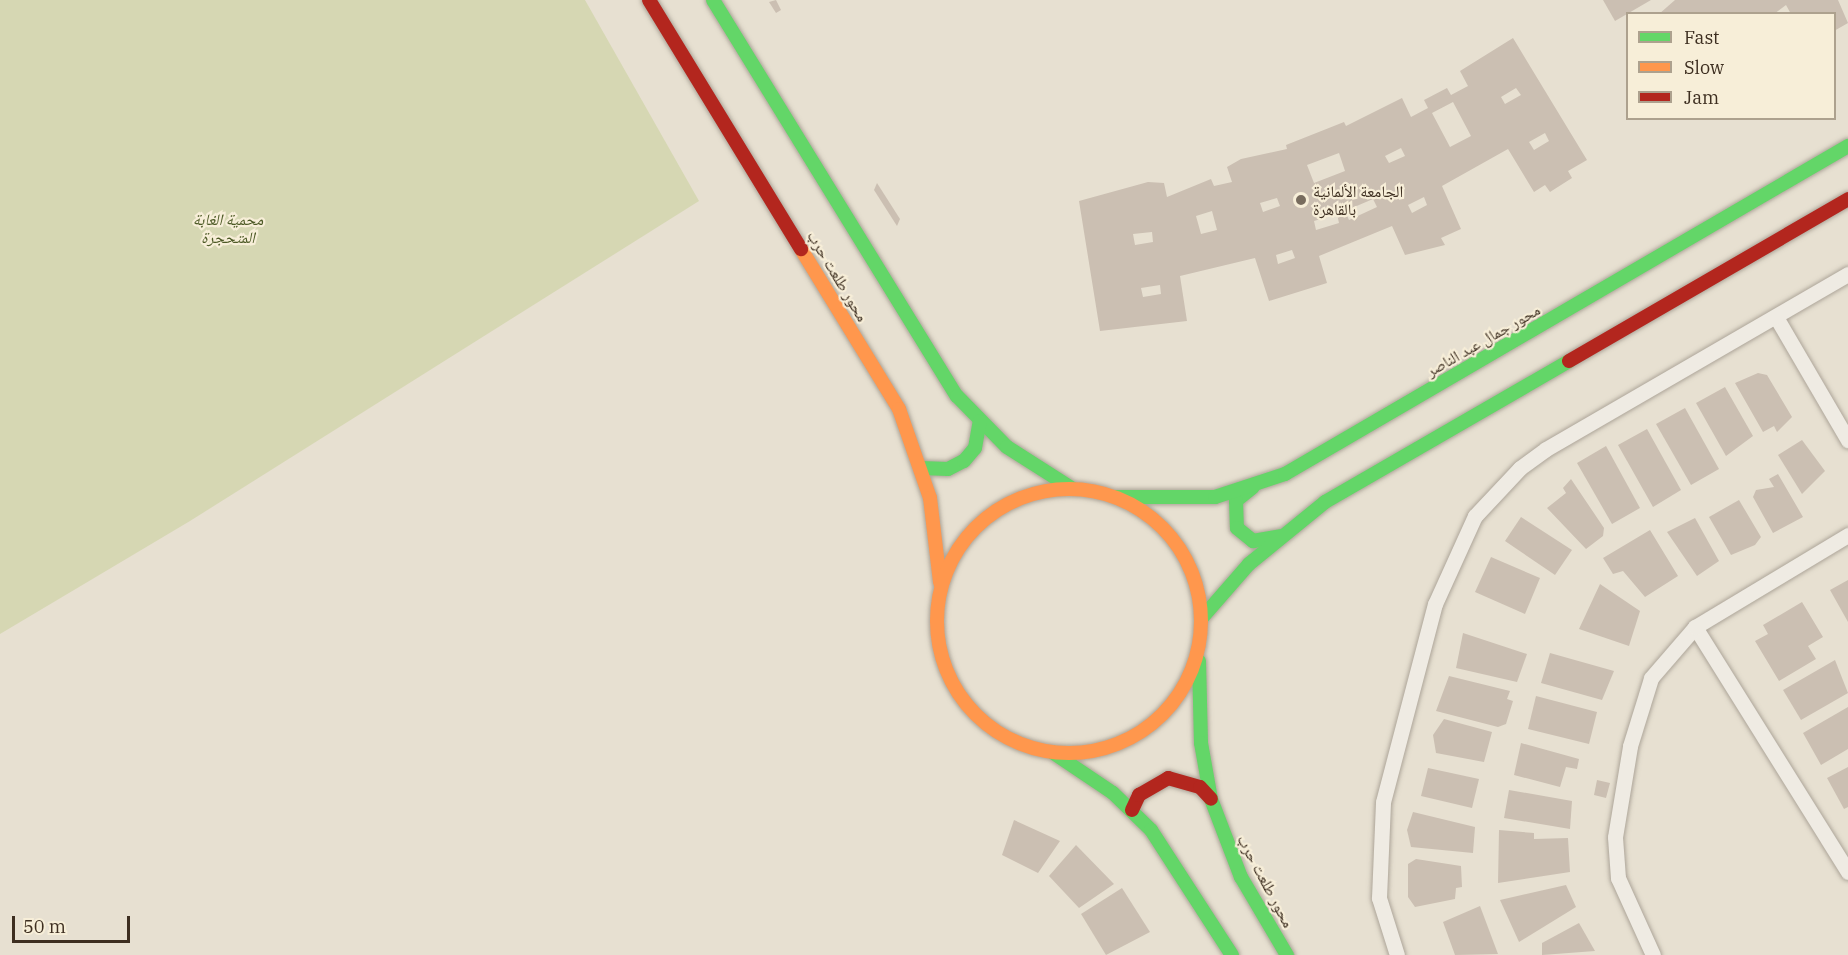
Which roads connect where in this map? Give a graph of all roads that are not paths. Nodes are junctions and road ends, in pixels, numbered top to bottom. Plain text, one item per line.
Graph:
1 (649, 0) edge
2 (713, 0) edge
3 (1848, 146) edge
4 (1848, 199) edge
5 (1848, 274) edge
6 (1776, 317) junction
7 (980, 422) junction
8 (1848, 440) edge
9 (921, 468) junction
10 (1253, 486) junction
11 (1073, 489) junction
12 (1116, 497) junction
13 (1848, 535) edge
14 (1281, 536) junction
15 (940, 591) junction
16 (1201, 619) junction
17 (1695, 627) junction
18 (1199, 643) junction
19 (1050, 751) junction
20 (1212, 799) junction
21 (1132, 810) junction
22 (1848, 872) edge
23 (1232, 955) edge
24 (1287, 955) edge
25 (1397, 955) edge
26 (1653, 955) edge

1 - 9 main road, محور طلعت حرب
2 - 7 main road
3 - 10 main road, محور جمال عبد الناصر
4 - 14 main road
5 - 6 street
6 - 8 street
6 - 25 street
7 - 9 main road
7 - 11 main road
9 - 15 main road, محور طلعت حرب
10 - 12 main road, محور جمال عبد الناصر
10 - 14 main road
11 - 12 main road
11 - 15 main road
12 - 16 main road
13 - 17 street
14 - 16 main road
15 - 19 main road, محور طلعت حرب
16 - 18 main road
17 - 22 street
17 - 26 street
18 - 19 main road
18 - 20 main road, محور طلعت حرب
19 - 21 main road
20 - 21 main road
20 - 24 main road, محور طلعت حرب
21 - 23 main road

